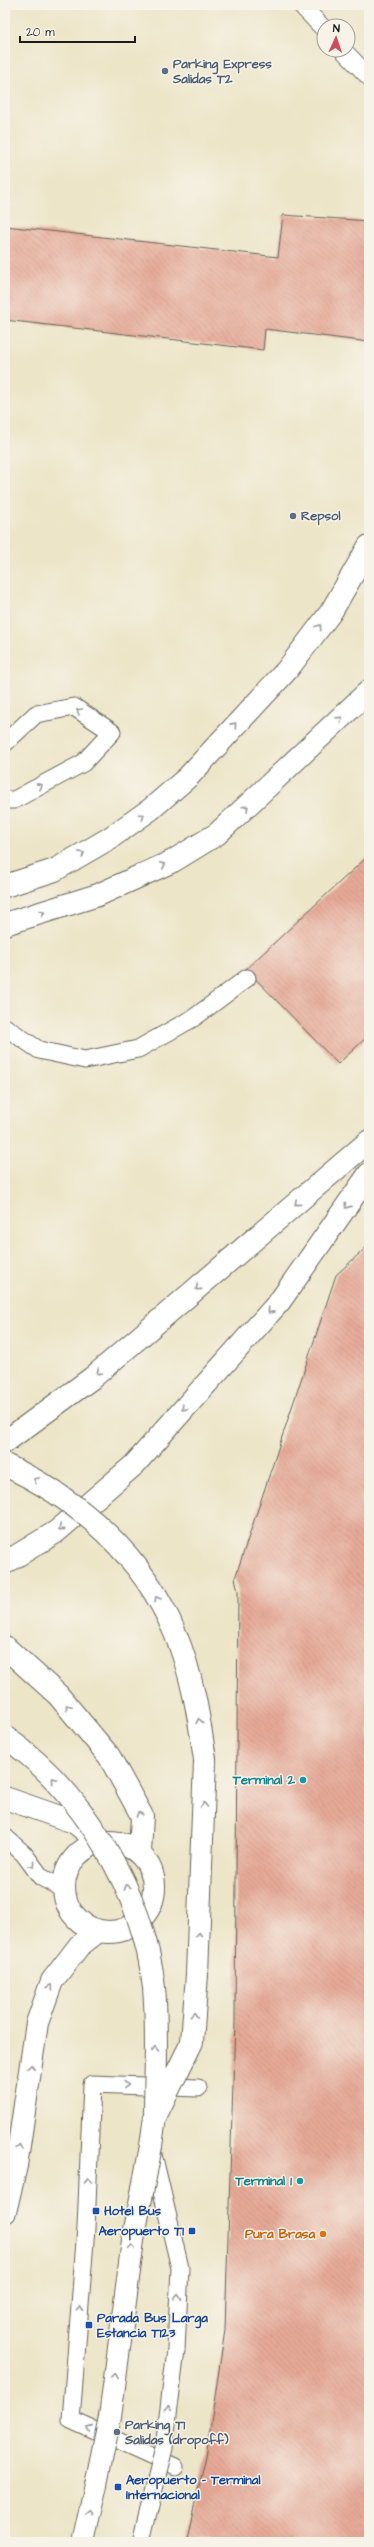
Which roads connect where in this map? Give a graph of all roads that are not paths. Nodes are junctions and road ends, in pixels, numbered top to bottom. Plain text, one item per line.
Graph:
1 (301, 5) edge
2 (316, 21) edge
3 (351, 58) edge
4 (369, 77) edge
5 (369, 546) edge
6 (369, 691) edge
7 (5, 743) edge
8 (5, 800) edge
9 (5, 886) edge
10 (5, 924) edge
11 (247, 978) dead end
12 (5, 1027) edge
13 (369, 1141) edge
14 (369, 1174) edge
15 (5, 1442) edge
16 (5, 1465) edge
17 (5, 1563) edge
18 (5, 1647) edge
19 (5, 1737) edge
20 (5, 1798) edge
21 (5, 1837) edge
22 (99, 1842) junction
23 (140, 1852) junction
24 (63, 1889) junction
25 (97, 1932) junction
26 (198, 2088) dead end
27 (156, 2116) junction
28 (151, 2146) junction
29 (5, 2212) edge
30 (175, 2467) dead end
31 (83, 2542) edge
32 (141, 2542) edge

1 - 2 lane
3 - 4 lane
9 -> 5 street
10 -> 6 street
8 -> 7 lane
11 - 12 lane
13 -> 15 street
14 -> 17 street
27 -> 16 street, bridge
23 -> 18 street
27 -> 19 street, bridge
20 - 22 street
21 -> 24 lane
22 - 23 street
22 - 24 street
23 - 25 street
24 - 25 street
29 -> 25 street
30 -> 26 lane
27 - 28 street
31 -> 28 street, bridge
32 -> 28 lane, bridge

